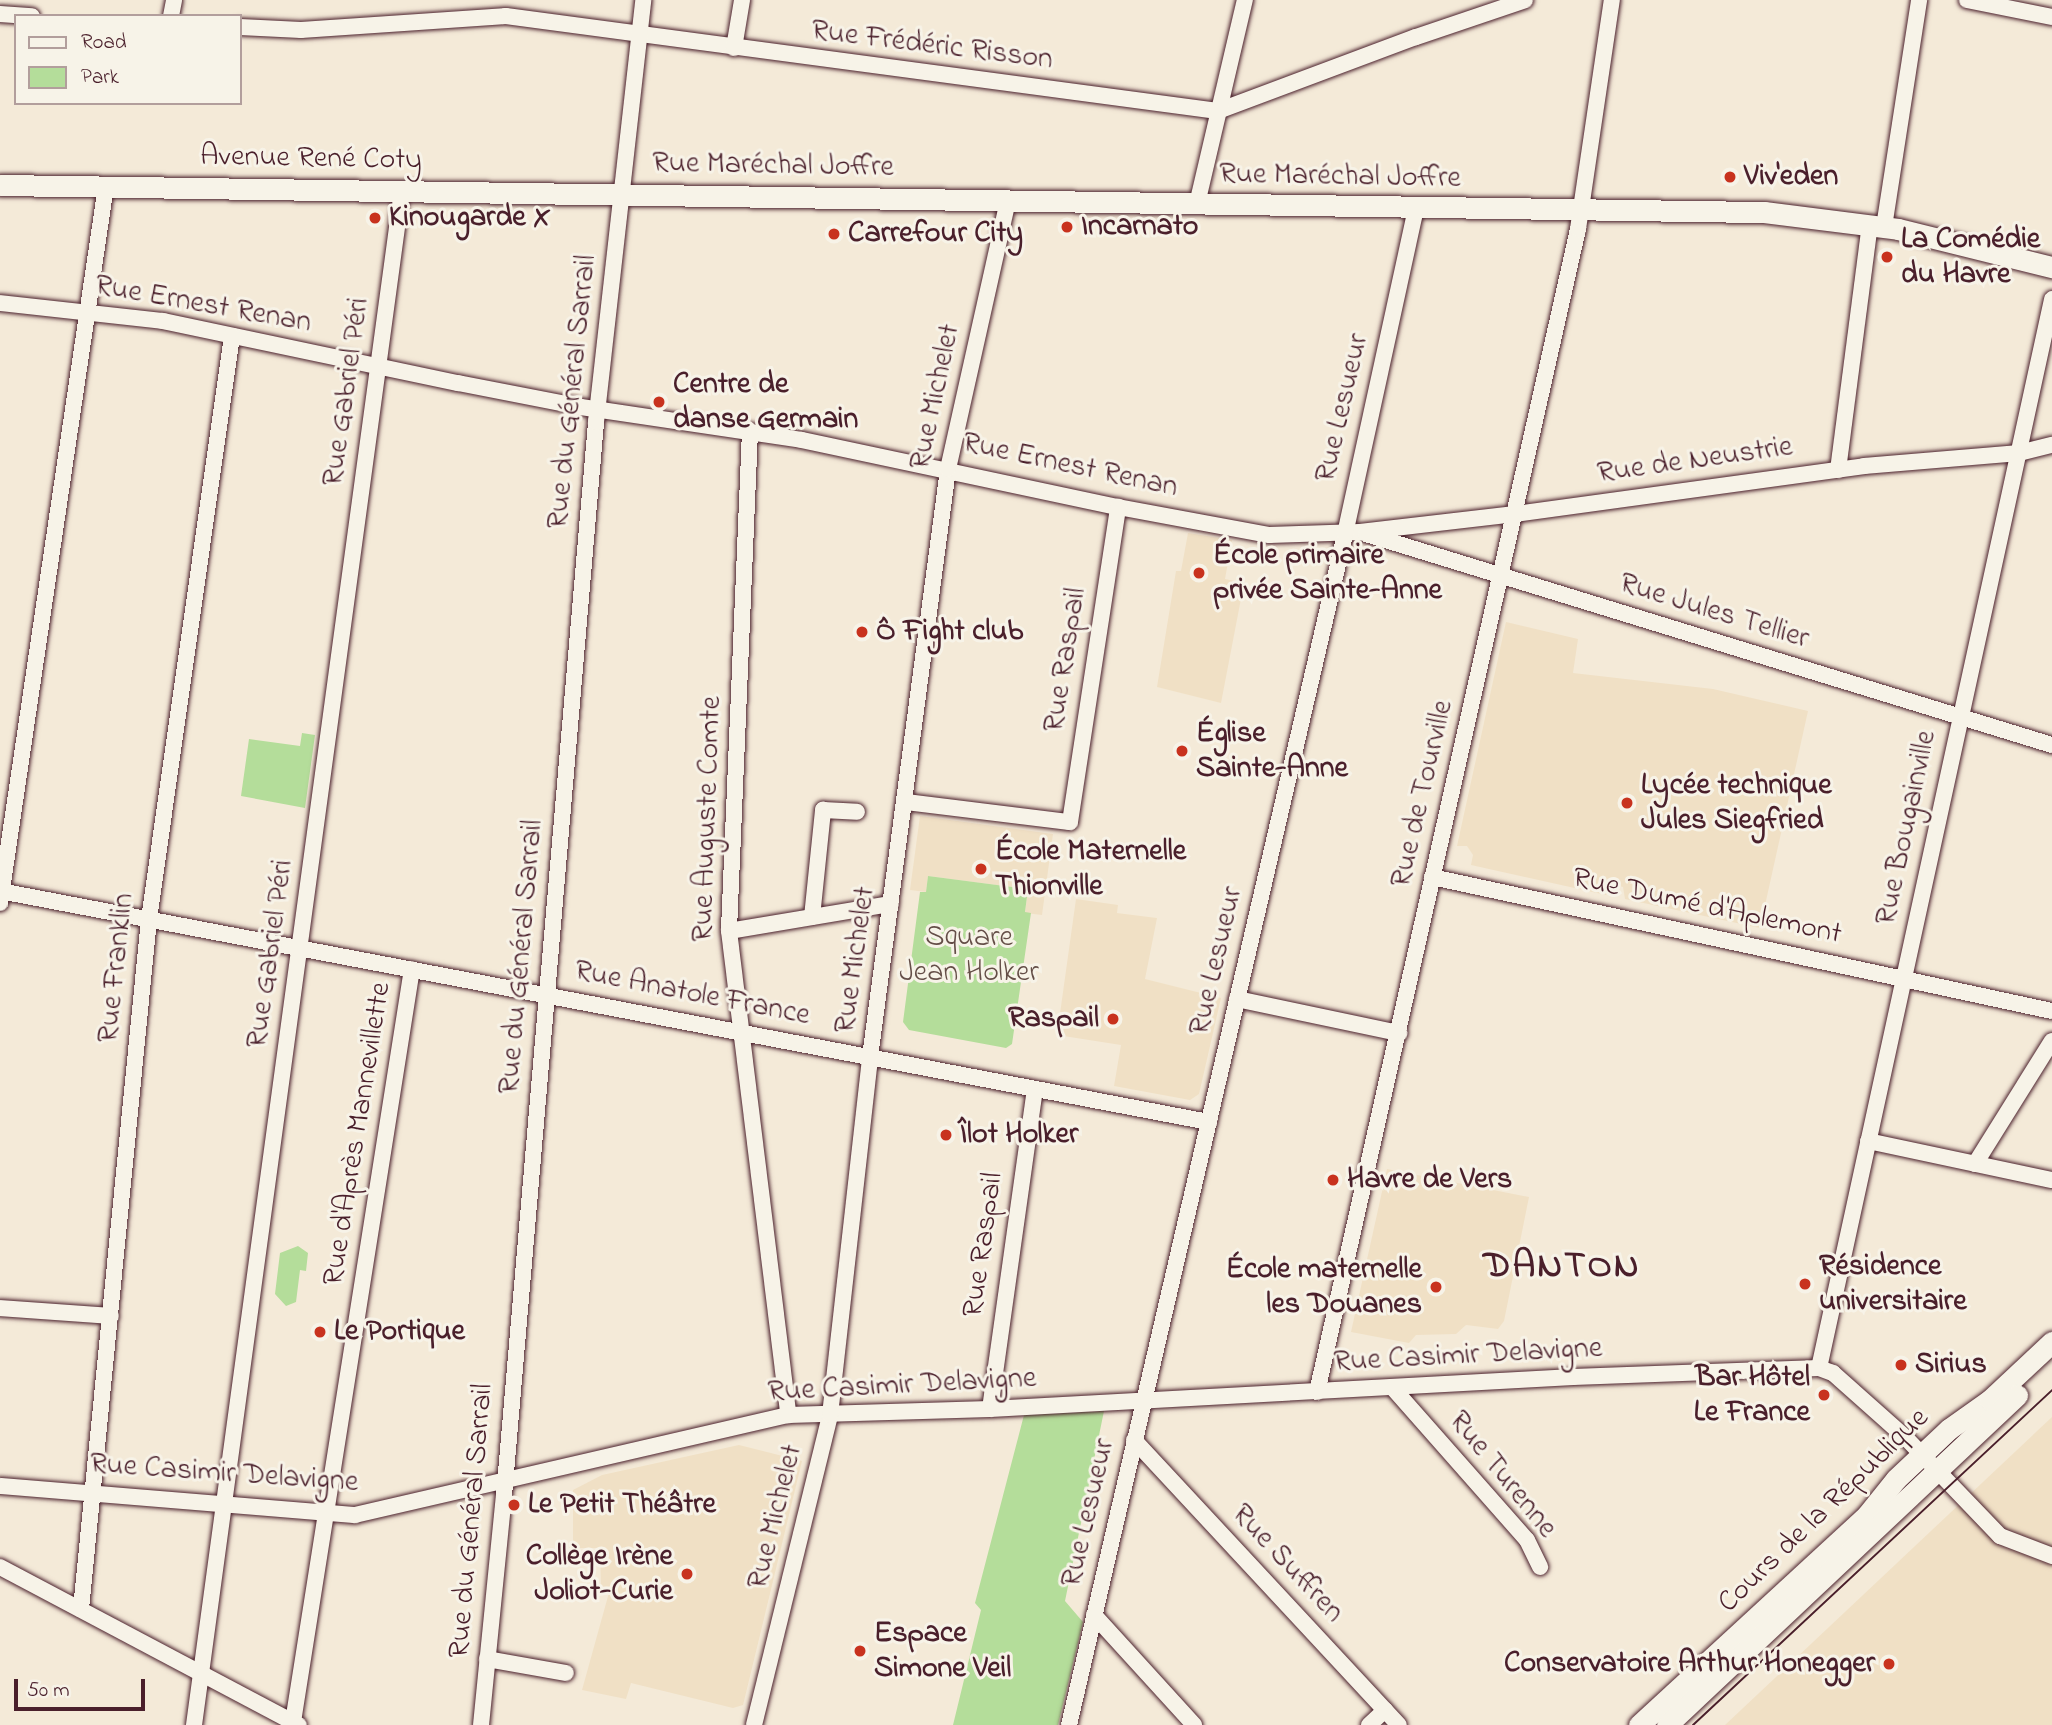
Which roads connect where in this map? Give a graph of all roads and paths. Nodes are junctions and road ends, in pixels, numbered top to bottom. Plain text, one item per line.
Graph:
1 (643, 0) edge
2 (742, 0) edge
3 (1245, 0) edge
4 (1525, 0) edge
5 (1612, 0) edge
6 (1919, 0) edge
7 (1967, 0) edge
8 (2052, 17) edge
9 (242, 27) edge
10 (639, 34) junction
11 (734, 48) junction
12 (1218, 111) junction
13 (0, 185) edge
14 (106, 186) junction
15 (402, 190) junction
16 (621, 193) junction
17 (1008, 201) junction
18 (1197, 204) junction
19 (1416, 208) junction
20 (1582, 208) junction
21 (1877, 226) junction
22 (2052, 267) edge
23 (2052, 299) edge
24 (0, 303) edge
25 (90, 313) junction
26 (232, 336) junction
27 (379, 366) junction
28 (598, 409) junction
29 (750, 431) junction
30 (2052, 445) edge
31 (2019, 453) junction
32 (948, 469) junction
33 (1838, 470) junction
34 (1118, 508) junction
35 (1515, 514) junction
36 (1353, 533) junction
37 (1500, 576) junction
38 (1959, 716) junction
39 (2052, 745) edge
40 (906, 802) junction
41 (857, 812) dead end
42 (1432, 877) junction
43 (1, 895) edge
44 (891, 904) junction
45 (812, 917) junction
46 (149, 919) junction
47 (729, 932) junction
48 (300, 948) junction
49 (412, 969) junction
50 (1905, 979) junction
51 (547, 995) junction
52 (1237, 999) junction
53 (2052, 1011) edge
54 (741, 1032) junction
55 (1399, 1033) junction
56 (2052, 1041) edge
57 (870, 1057) junction
58 (1035, 1088) junction
59 (1209, 1122) junction
60 (1868, 1141) junction
61 (1975, 1164) junction
62 (2052, 1180) edge
63 (0, 1308) edge
64 (111, 1316) junction
65 (2052, 1342) edge
66 (2052, 1362) edge
67 (1818, 1368) junction
68 (1392, 1387) junction
69 (1317, 1392) junction
70 (1144, 1401) junction
71 (990, 1409) junction
72 (788, 1415) junction
73 (830, 1415) junction
74 (1134, 1440) junction
75 (1929, 1462) junction
76 (504, 1481) junction
77 (0, 1486) edge
78 (93, 1493) junction
79 (225, 1505) junction
80 (327, 1513) junction
81 (2052, 1556) edge
82 (0, 1567) edge
83 (1540, 1567) dead end
84 (81, 1609) junction
85 (1094, 1615) junction
86 (487, 1659) junction
87 (202, 1672) junction
88 (566, 1673) dead end
89 (1385, 1710) junction
90 (296, 1723) edge
91 (194, 1725) edge
92 (481, 1725) edge
93 (754, 1725) edge
94 (1069, 1725) edge
95 (1194, 1725) edge
96 (1369, 1725) edge
97 (1399, 1725) edge
98 (1639, 1725) edge
99 (1667, 1725) edge

1 - 10 street, Rue du Général Sarrail
2 - 11 street
3 - 12 street
4 - 12 street
5 - 20 street, Rue de Tourville
6 - 21 street
7 - 8 street
9 - 10 street, Rue Frédéric Risson
10 - 11 street, Rue Frédéric Risson
10 - 16 street, Rue du Général Sarrail
11 - 12 street, Rue Frédéric Risson
12 - 18 street
13 - 14 main road, Avenue René Coty
14 - 15 main road, Avenue René Coty
14 - 25 street
15 - 16 main road, Avenue René Coty
15 - 27 street, Rue Gabriel Péri
16 - 17 main road, Rue Maréchal Joffre
16 - 28 street, Rue du Général Sarrail
17 - 18 main road, Rue Maréchal Joffre
17 - 32 street, Rue Michelet
18 - 19 main road, Rue Maréchal Joffre
19 - 20 main road, Rue Maréchal Joffre
19 - 36 street, Rue Lesueur
20 - 21 main road, Rue Maréchal Joffre
20 - 35 street, Rue de Tourville
21 - 22 main road, Rue Maréchal Joffre
21 - 33 street
23 - 31 street, Rue Bougainville
24 - 25 street, Rue Ernest Renan
25 - 26 street, Rue Ernest Renan
25 - 43 street
26 - 27 street, Rue Ernest Renan
26 - 46 street, Rue Franklin
27 - 28 street, Rue Ernest Renan
27 - 48 street, Rue Gabriel Péri
28 - 29 street, Rue Ernest Renan
28 - 51 street, Rue du Général Sarrail
29 - 32 street, Rue Ernest Renan
29 - 47 street, Rue Auguste Comte
30 - 31 street, Rue de Neustrie
31 - 33 street, Rue de Neustrie
31 - 38 street, Rue Bougainville
32 - 34 street, Rue Ernest Renan
32 - 40 street, Rue Michelet
33 - 35 street, Rue de Neustrie
34 - 36 street, Rue Ernest Renan
34 - 40 street, Rue Raspail
35 - 36 street, Rue de Neustrie
35 - 37 street, Rue de Tourville
36 - 37 street, Rue Jules Tellier
36 - 52 street, Rue Lesueur
37 - 38 street, Rue Jules Tellier
37 - 42 street, Rue de Tourville
38 - 39 street, Rue Jules Tellier
38 - 50 street, Rue Bougainville
40 - 44 street, Rue Michelet
41 - 45 street
42 - 50 street, Rue Dumé d'Aplemont
42 - 55 street, Rue de Tourville
43 - 46 street, Rue Anatole France
44 - 45 street
44 - 57 street, Rue Michelet
45 - 47 street
46 - 48 street, Rue Anatole France
46 - 64 street, Rue Franklin
47 - 54 street, Rue Auguste Comte
48 - 49 street, Rue Anatole France
48 - 79 street, Rue Gabriel Péri
49 - 51 street, Rue Anatole France
49 - 80 street, Rue d'Après Mannevillette
50 - 53 street, Rue Dumé d'Aplemont
50 - 60 street, Rue Bougainville
51 - 54 street, Rue Anatole France
51 - 76 street, Rue du Général Sarrail
52 - 55 street
52 - 59 street, Rue Lesueur
54 - 57 street, Rue Anatole France
54 - 72 street, Rue Auguste Comte
55 - 69 street, Rue de Tourville
56 - 61 street
57 - 58 street, Rue Anatole France
57 - 73 street, Rue Michelet
58 - 59 street, Rue Anatole France
58 - 71 street, Rue Raspail
59 - 70 street, Rue Lesueur
60 - 61 street
60 - 67 street, Rue Bougainville
61 - 62 street
63 - 64 street
64 - 78 street, Rue Franklin
65 - 75 main road, Cours de la République
66 - 75 main road, Cours de la République
67 - 68 street, Rue Casimir Delavigne
67 - 75 street
68 - 69 street, Rue Casimir Delavigne
68 - 83 street, Rue Turenne
69 - 70 street, Rue Casimir Delavigne
70 - 71 street, Rue Casimir Delavigne
70 - 74 street, Rue Lesueur
71 - 73 street, Rue Casimir Delavigne
72 - 73 street, Rue Casimir Delavigne
72 - 76 street, Rue Casimir Delavigne
73 - 93 street, Rue Michelet
74 - 85 street, Rue Lesueur
74 - 89 street, Rue Suffren
75 - 81 street
75 - 98 main road, Cours de la République
75 - 99 main road, Cours de la République
76 - 80 street, Rue Casimir Delavigne
76 - 86 street, Rue du Général Sarrail
77 - 78 street, Rue Casimir Delavigne
78 - 79 street, Rue Casimir Delavigne
78 - 84 street, Rue Franklin
79 - 80 street, Rue Casimir Delavigne
79 - 87 street, Rue Gabriel Péri
80 - 90 street, Rue d'Après Mannevillette
82 - 84 street
84 - 87 street
85 - 94 street, Rue Lesueur
85 - 95 street
86 - 88 street
86 - 92 street, Rue du Général Sarrail
87 - 90 street
87 - 91 street, Rue Gabriel Péri
89 - 96 street
89 - 97 street, Rue Suffren

